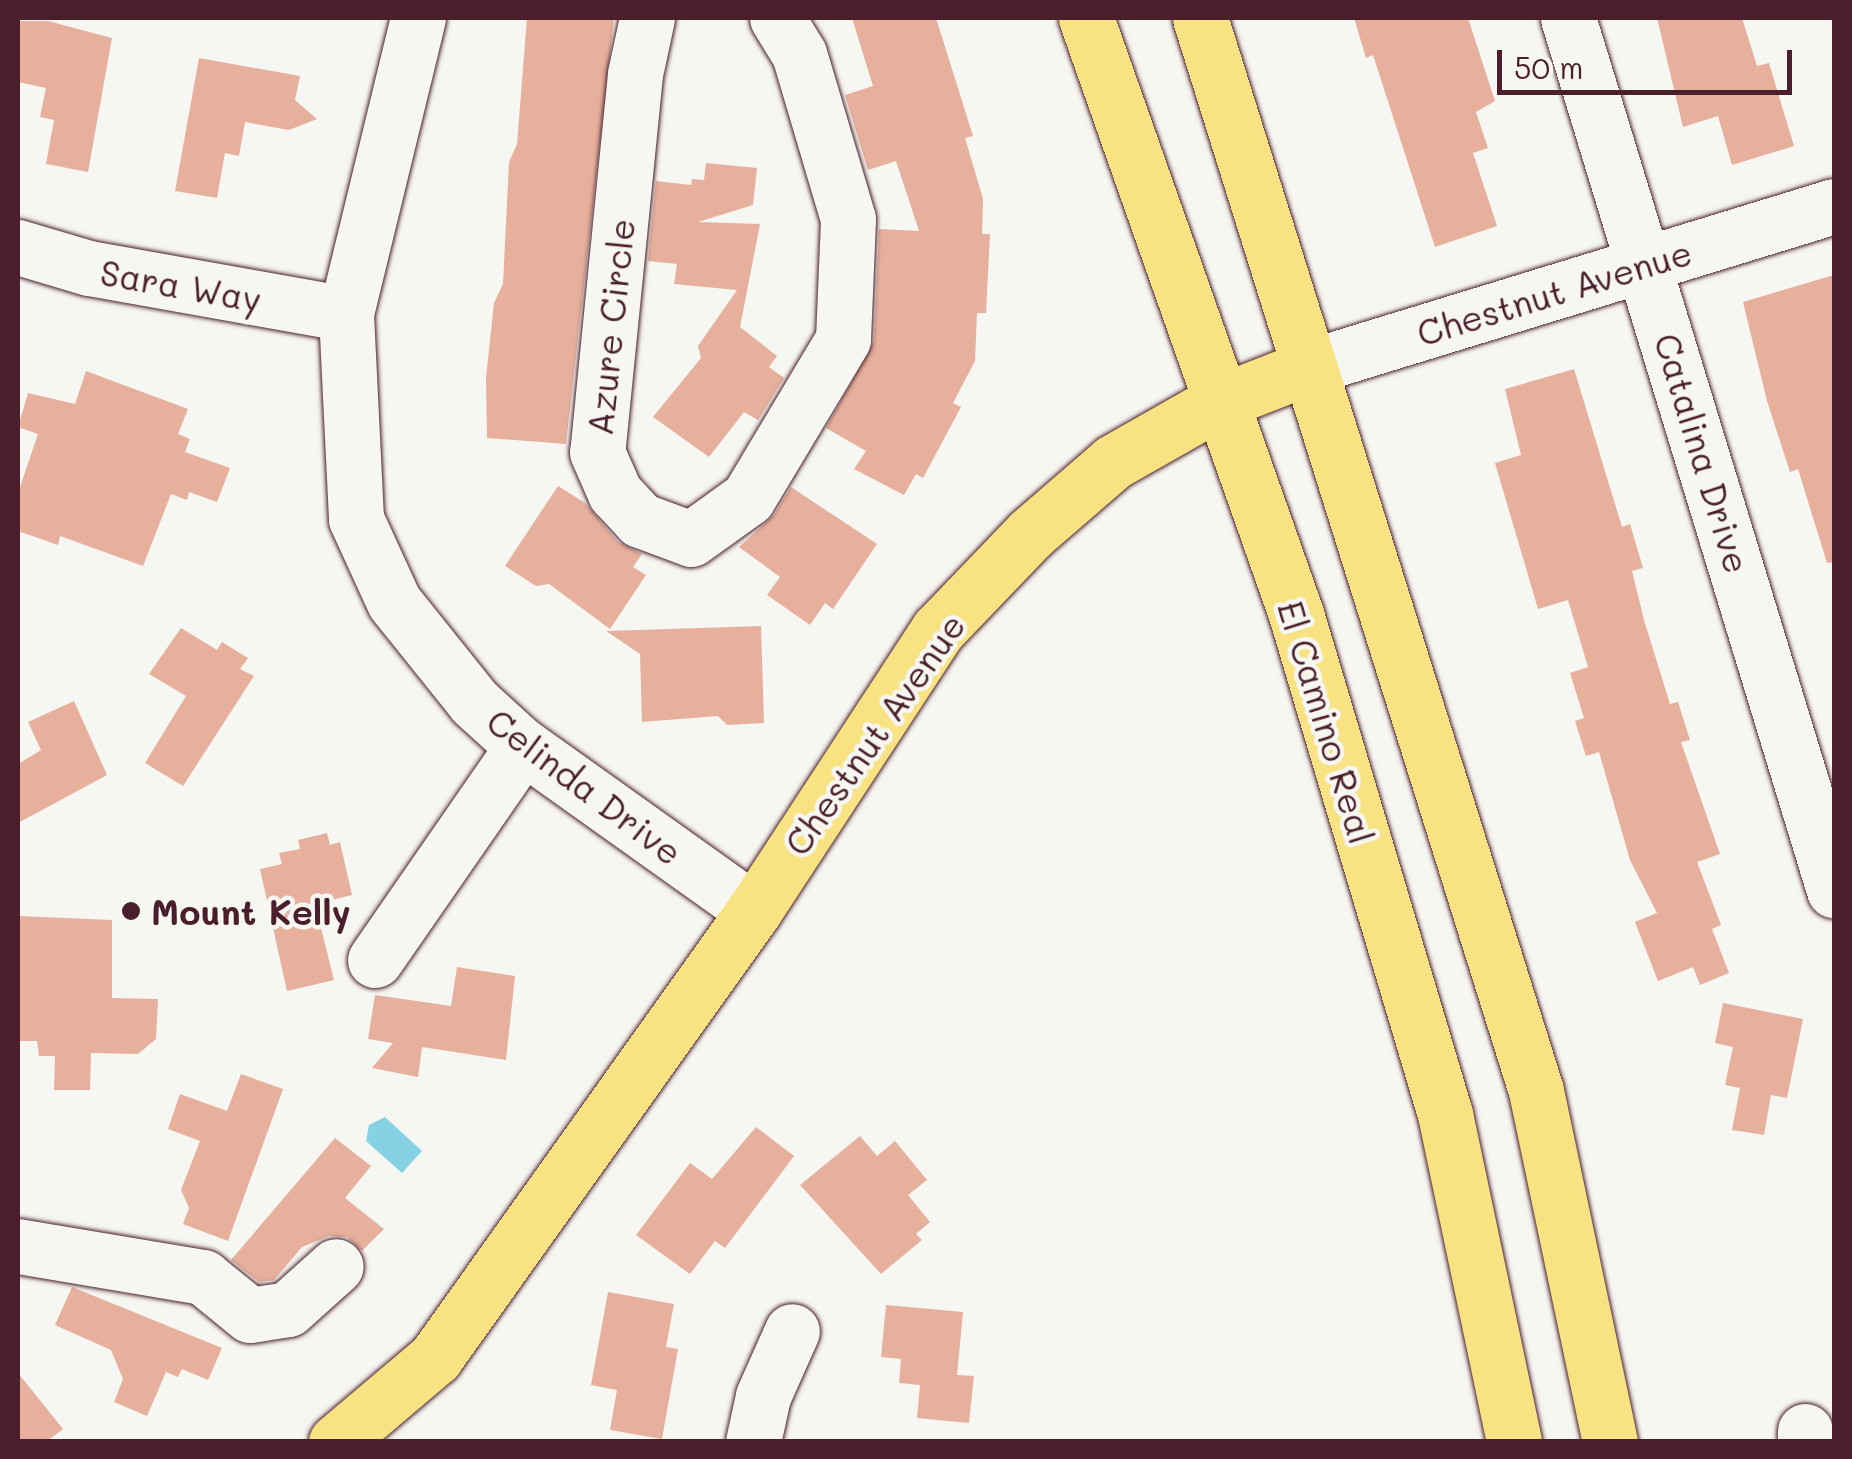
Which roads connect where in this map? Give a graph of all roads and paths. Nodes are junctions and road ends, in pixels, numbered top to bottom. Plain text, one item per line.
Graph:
1 (418, 18) edge
2 (647, 18) edge
3 (777, 18) edge
4 (1086, 18) edge
5 (1200, 18) edge
6 (1568, 18) edge
7 (1834, 206) edge
8 (18, 247) edge
9 (1646, 264) junction
10 (346, 314) junction
11 (1310, 367) junction
12 (1217, 403) junction
13 (524, 746) junction
14 (1834, 890) edge
15 (754, 910) junction
16 (376, 960) dead end
17 (18, 1246) edge
18 (336, 1266) dead end
19 (792, 1331) dead end
20 (336, 1442) edge
21 (753, 1442) edge
22 (1514, 1442) edge
23 (1610, 1442) edge

1 - 10 street, Celinda Drive
2 - 3 street, Azure Circle
4 - 12 main road, El Camino Real
5 - 11 main road
6 - 9 street, Catalina Drive
7 - 9 street, Chestnut Avenue
8 - 10 street, Sara Way
9 - 11 street, Chestnut Avenue
9 - 14 street, Catalina Drive
10 - 13 street, Celinda Drive
11 - 12 main road, Chestnut Avenue
11 - 23 main road
12 - 15 main road, Chestnut Avenue
12 - 22 main road, El Camino Real
13 - 15 street, Celinda Drive
13 - 16 street
15 - 20 main road, Chestnut Avenue
17 - 18 street
19 - 21 street

